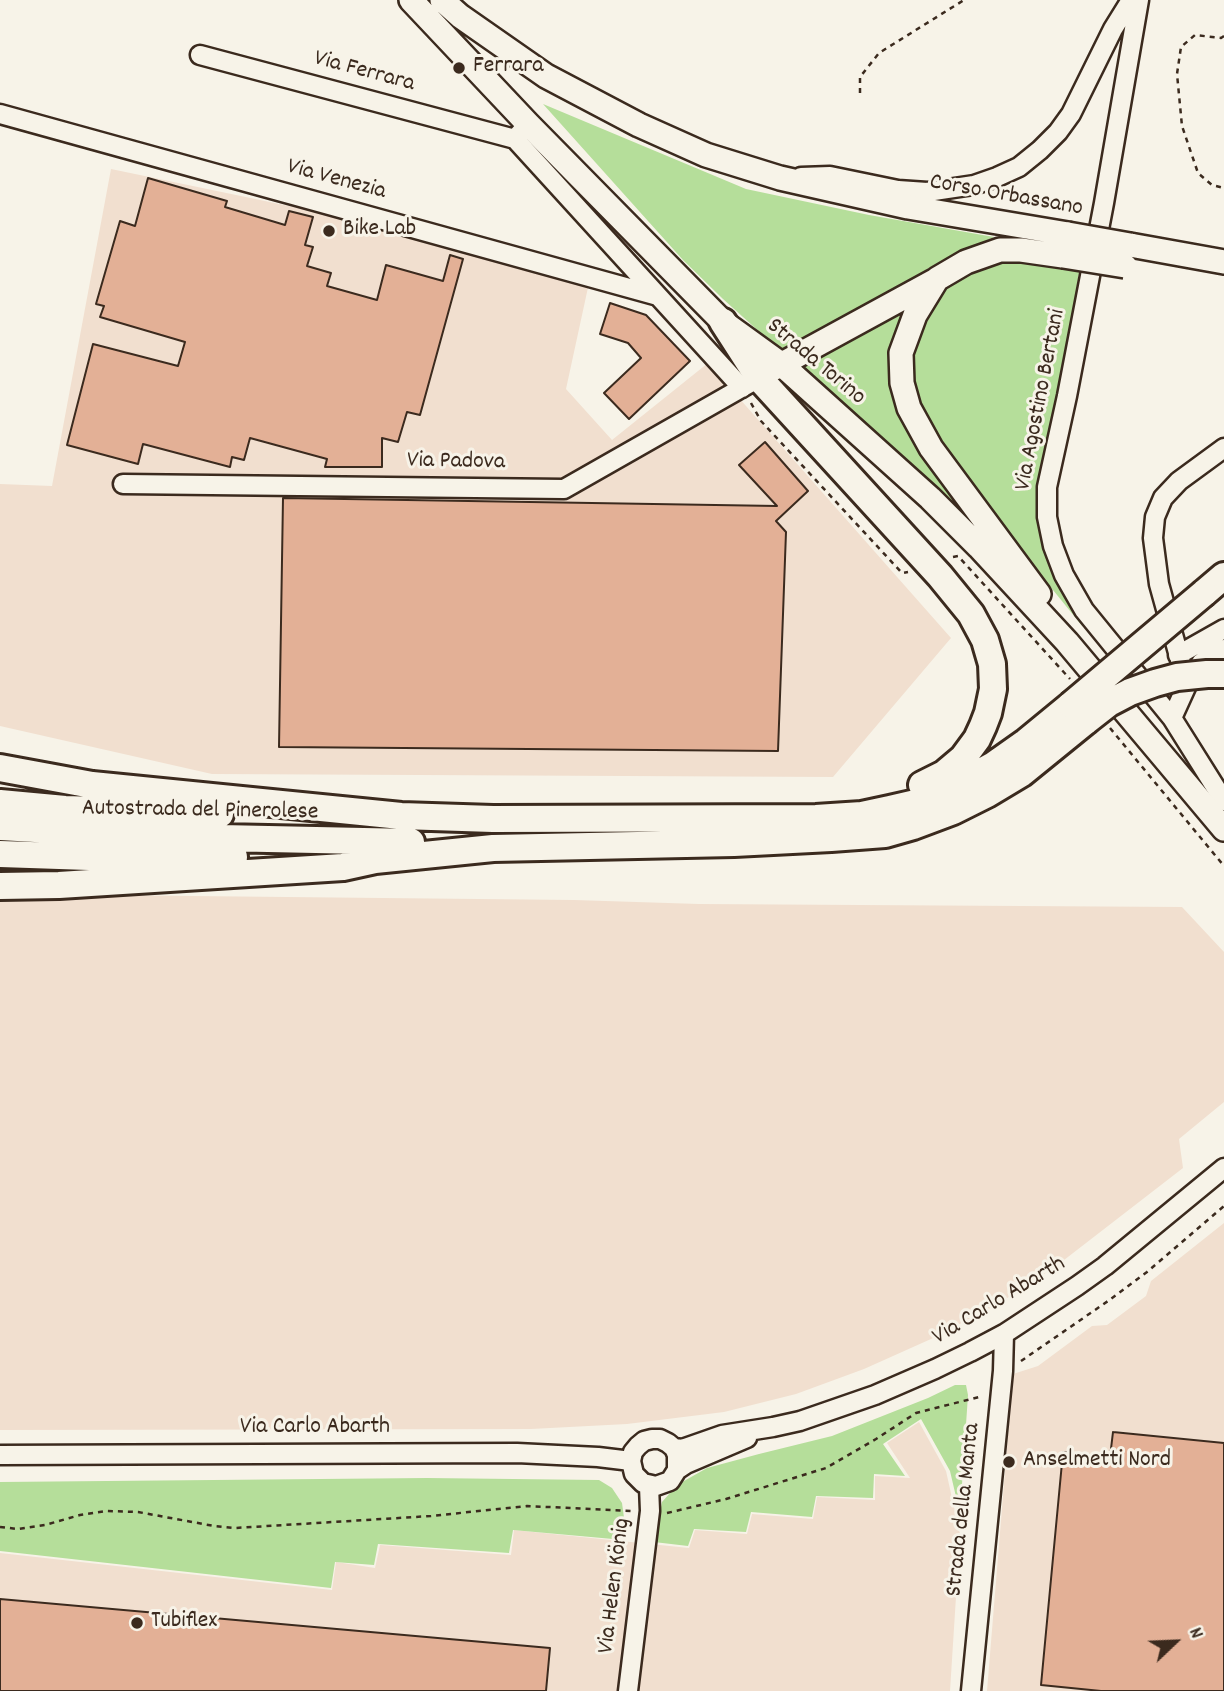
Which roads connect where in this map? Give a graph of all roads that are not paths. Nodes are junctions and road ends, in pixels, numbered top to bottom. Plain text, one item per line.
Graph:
1 (411, 0) edge
2 (442, 0) edge
3 (1131, 0) edge
4 (1139, 0) edge
5 (463, 8) edge
6 (200, 55) dead end
7 (0, 114) edge
8 (521, 131) junction
9 (780, 178) junction
10 (1066, 245) junction
11 (1224, 262) edge
12 (937, 279) junction
13 (658, 296) junction
14 (723, 321) joint
15 (761, 377) junction
16 (1224, 448) edge
17 (123, 484) dead end
18 (1214, 585) edge
19 (1224, 629) edge
20 (1067, 642) junction
21 (1224, 649) edge
22 (1178, 655) junction
23 (1224, 674) edge
24 (1186, 685) junction
25 (1078, 713) junction
26 (1172, 718) junction
27 (0, 768) edge
28 (1224, 801) edge
29 (0, 803) edge
30 (401, 816) junction
31 (593, 819) junction
32 (0, 827) edge
33 (1224, 829) edge
34 (493, 848) junction
35 (0, 854) edge
36 (375, 860) junction
37 (0, 886) edge
38 (1224, 1168) edge
39 (1004, 1334) junction
40 (773, 1427) junction
41 (674, 1448) junction
42 (0, 1455) edge
43 (631, 1461) junction
44 (677, 1469) junction
45 (649, 1486) junction
46 (628, 1691) edge
47 (971, 1691) edge

1 - 8 main road, Strada Torino
2 - 5 main road
3 - 9 street, Corso Orbassano
4 - 26 street, Via Agostino Bertani
5 - 9 main road, Corso Orbassano
6 - 8 street, Via Ferrara
7 - 13 street, Via Venezia
8 - 13 street, Strada Torino
8 - 14 main road, Strada Torino
9 - 10 main road, Corso Orbassano
10 - 11 main road, Corso Orbassano, bridge
10 - 12 main road
12 - 15 main road
12 - 20 main road
13 - 15 street, Strada Torino
14 - 15 highway
15 - 17 street, Via Padova
15 - 20 main road, Strada Torino
15 - 31 highway
16 - 22 street
18 - 25 highway, bridge
19 - 22 street
20 - 33 main road
21 - 24 street
22 - 24 street
23 - 25 highway, bridge
24 - 26 street
25 - 31 highway
25 - 34 highway
26 - 28 street, Via Agostino Bertani
27 - 30 highway
29 - 30 highway, Autostrada del Pinerolese
30 - 31 highway
32 - 34 highway
34 - 36 highway
35 - 36 highway
36 - 37 highway
38 - 39 street, Via Carlo Abarth
39 - 40 street, Via Carlo Abarth
39 - 47 street, Strada della Manta
40 - 41 street, Via Carlo Abarth
40 - 44 street, Via Carlo Abarth
41 - 43 street, Via Carlo Abarth
41 - 44 street
42 - 43 street, Via Carlo Abarth
43 - 45 street
44 - 45 street, Via Carlo Abarth
45 - 46 street, Via Helen König

